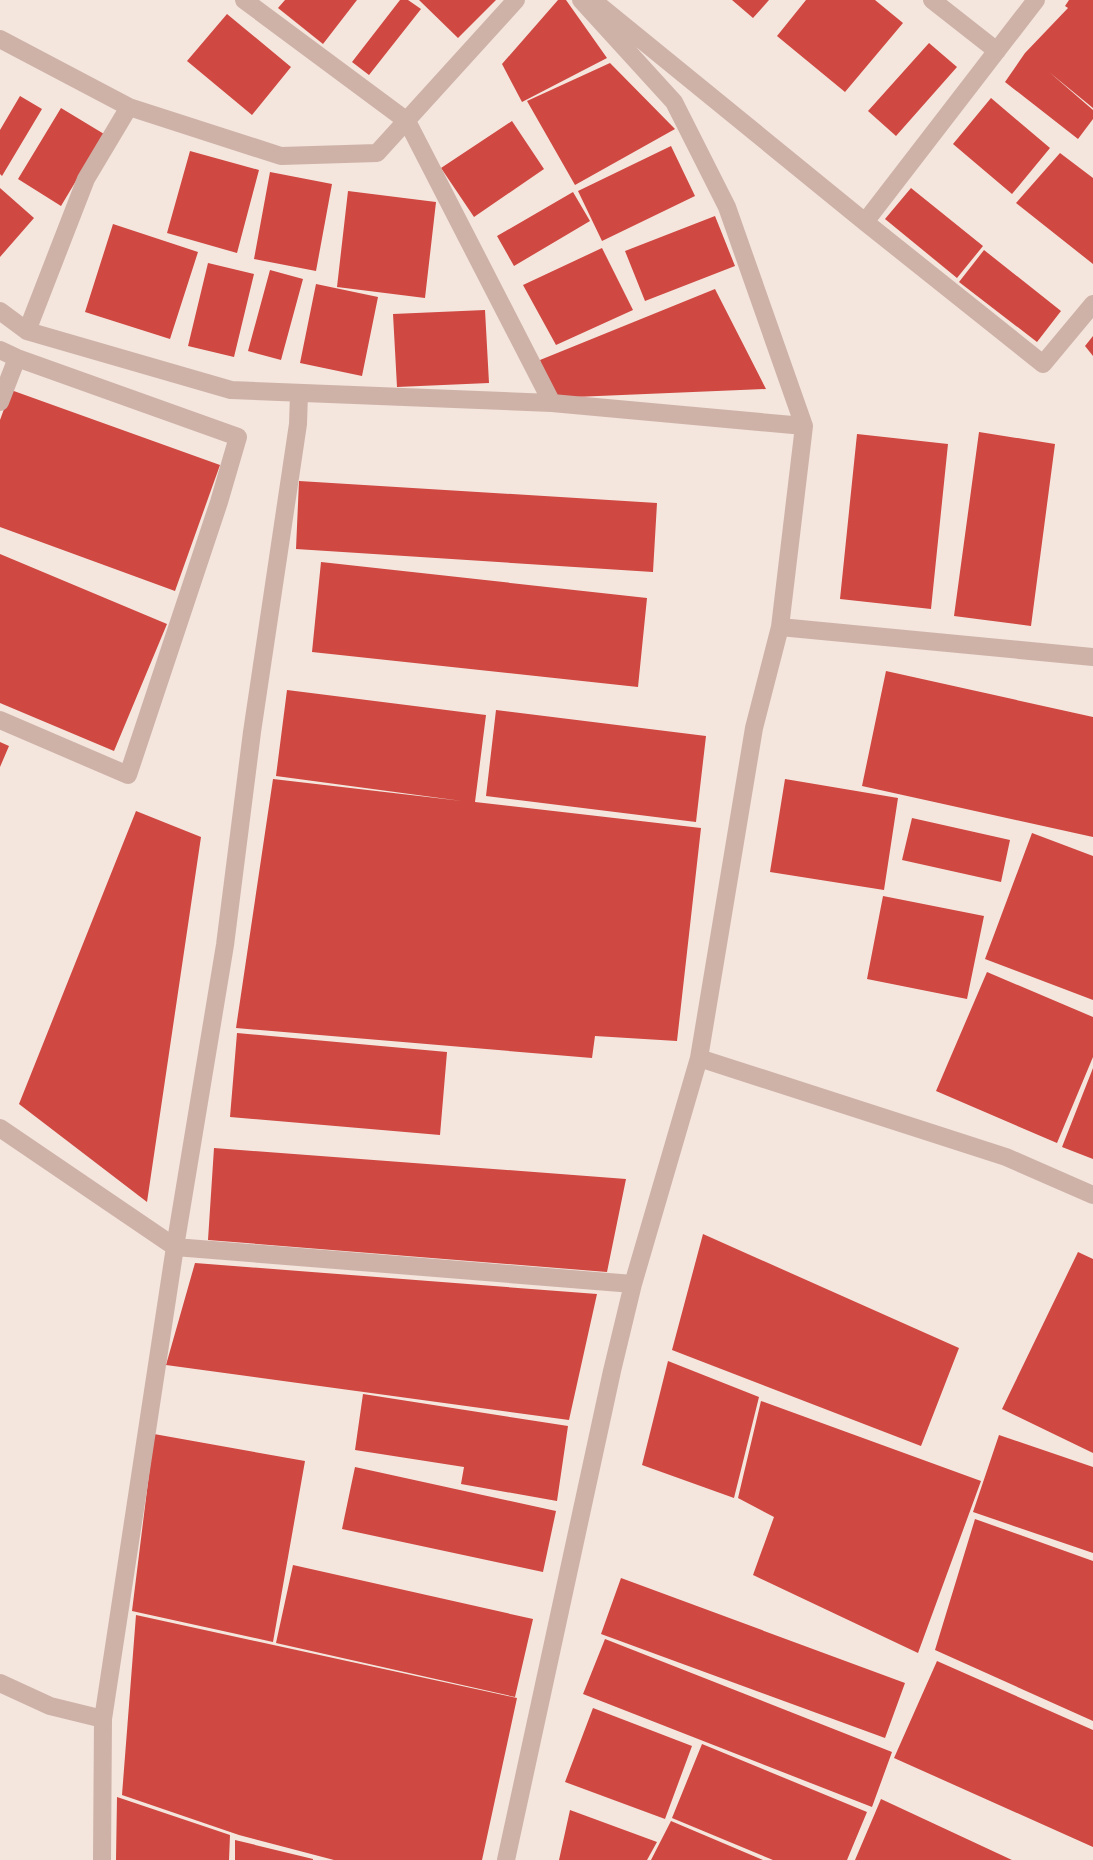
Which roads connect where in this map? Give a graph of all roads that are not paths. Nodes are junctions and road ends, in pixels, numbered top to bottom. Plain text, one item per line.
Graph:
1 (244, 0) edge
2 (516, 0) edge
3 (581, 0) edge
4 (592, 0) edge
5 (932, 0) edge
6 (1036, 0) edge
7 (0, 39) edge
8 (997, 51) junction
9 (130, 107) junction
10 (407, 121) junction
11 (865, 222) junction
12 (1093, 304) edge
13 (0, 311) edge
14 (27, 331) junction
15 (8, 354) edge
16 (299, 394) junction
17 (0, 402) edge
18 (552, 404) junction
19 (804, 426) junction
20 (780, 627) junction
21 (1093, 657) edge
22 (0, 720) edge
23 (699, 1058) junction
24 (0, 1128) edge
25 (1093, 1195) edge
26 (176, 1247) junction
27 (633, 1284) junction
28 (0, 1683) edge
29 (103, 1719) junction
30 (102, 1860) edge
31 (506, 1860) edge

1 - 10 street
2 - 10 street
3 - 19 street
4 - 11 street
5 - 8 street
6 - 8 street
7 - 9 street
8 - 11 street
9 - 10 street
9 - 14 street
10 - 18 street
11 - 12 street
13 - 14 street
14 - 16 street
15 - 17 street
15 - 22 street
16 - 18 street
16 - 26 street
18 - 19 street
19 - 20 street
20 - 21 street
20 - 23 street
23 - 25 street
23 - 27 street
24 - 26 street
26 - 27 street
26 - 29 street
27 - 31 street
28 - 29 street
29 - 30 street

